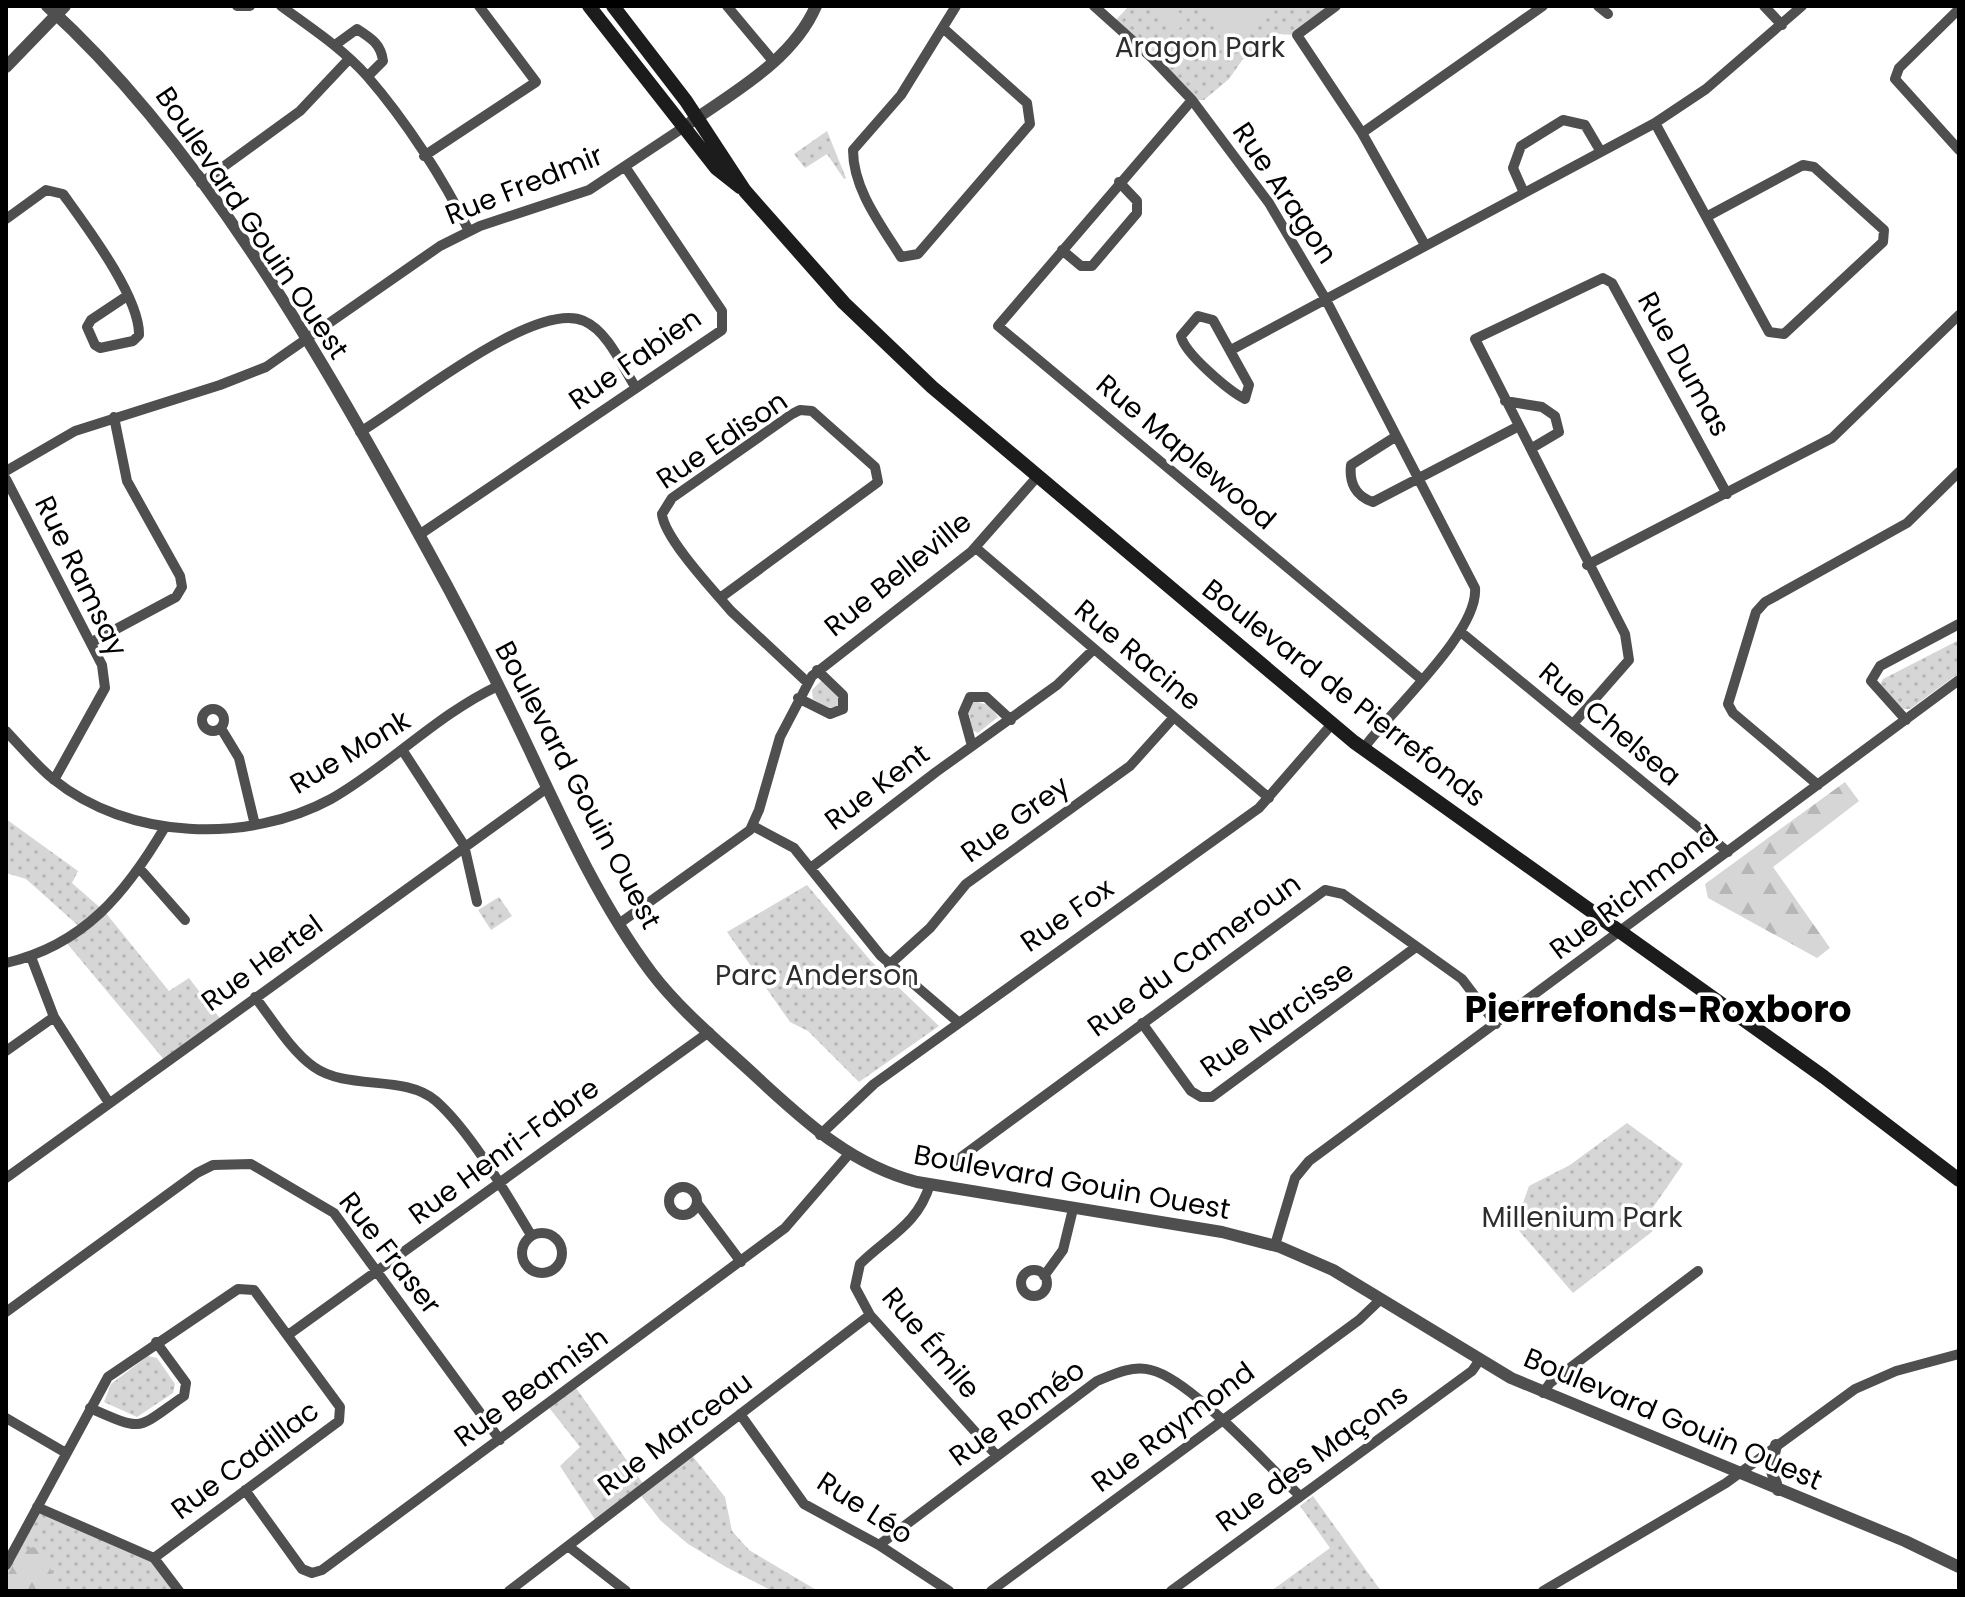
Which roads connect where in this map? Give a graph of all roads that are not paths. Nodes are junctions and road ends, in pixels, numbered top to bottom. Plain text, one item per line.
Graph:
1 (237, 6) edge
2 (250, 6) edge
3 (281, 6) edge
4 (479, 6) edge
5 (589, 6) edge
6 (613, 6) edge
7 (727, 6) edge
8 (816, 6) edge
9 (956, 6) edge
10 (1094, 6) edge
11 (1336, 6) edge
12 (1543, 6) edge
13 (1598, 6) edge
14 (1764, 6) edge
15 (1802, 6) edge
16 (56, 9) edge
17 (1959, 9) edge
18 (1608, 14) dead end
19 (1782, 25) junction
20 (943, 28) junction
21 (335, 45) junction
22 (349, 59) junction
23 (773, 61) junction
24 (6, 67) edge
25 (368, 76) junction
26 (1192, 100) junction
27 (697, 118) junction
28 (1655, 123) junction
29 (684, 127) junction
30 (1362, 133) junction
31 (1959, 150) edge
32 (1601, 152) junction
33 (424, 156) junction
34 (626, 168) junction
35 (1119, 182) junction
36 (201, 183) junction
37 (745, 191) junction
38 (1524, 193) junction
39 (1708, 216) junction
40 (6, 219) edge
41 (469, 231) junction
42 (1425, 245) junction
43 (1062, 250) junction
44 (127, 296) junction
45 (1325, 298) junction
46 (1959, 315) edge
47 (307, 340) junction
48 (1231, 350) junction
49 (636, 388) junction
50 (1505, 401) junction
51 (114, 417) junction
52 (1519, 426) junction
53 (360, 432) junction
54 (1395, 437) junction
55 (1532, 448) junction
56 (6, 471) edge
57 (1959, 472) edge
58 (1037, 477) junction
59 (6, 479) edge
60 (1420, 480) junction
61 (1727, 494) junction
62 (419, 535) junction
63 (976, 548) junction
64 (1587, 565) junction
65 (720, 598) junction
66 (1959, 624) edge
67 (1462, 633) junction
68 (92, 642) junction
69 (1094, 649) junction
70 (817, 670) junction
71 (1421, 679) junction
72 (1959, 680) edge
73 (807, 682) junction
74 (498, 686) junction
75 (798, 698) junction
76 (1174, 717) junction
77 (1011, 720) junction
78 (1906, 720) junction
79 (1332, 724) junction
80 (1573, 724) junction
81 (222, 730) dead end
82 (6, 731) edge
83 (972, 746) junction
84 (1363, 749) junction
85 (403, 751) junction
86 (54, 780) junction
87 (1818, 785) junction
88 (547, 788) junction
89 (1269, 798) junction
90 (255, 825) junction
91 (753, 826) junction
92 (165, 827) junction
93 (464, 845) junction
94 (1728, 852) junction
95 (812, 867) junction
96 (140, 869) junction
97 (477, 902) dead end
98 (185, 920) dead end
99 (620, 923) junction
100 (1621, 932) junction
101 (1416, 947) junction
102 (31, 957) junction
103 (6, 963) edge
104 (889, 965) junction
105 (255, 997) junction
106 (54, 1017) junction
107 (958, 1022) junction
108 (1142, 1023) junction
109 (1496, 1024) junction
110 (709, 1032) junction
111 (6, 1051) edge
112 (109, 1103) junction
113 (820, 1135) junction
114 (849, 1154) junction
115 (953, 1163) dead end
116 (6, 1178) edge
117 (1959, 1180) edge
118 (500, 1184) junction
119 (930, 1184) junction
120 (697, 1203) dead end
121 (1073, 1209) junction
122 (531, 1235) junction
123 (1275, 1245) junction
124 (741, 1262) junction
125 (377, 1271) junction
126 (1698, 1271) dead end
127 (1044, 1276) dead end
128 (1381, 1299) junction
129 (6, 1312) edge
130 (870, 1315) junction
131 (288, 1335) junction
132 (156, 1342) junction
133 (1959, 1354) edge
134 (1479, 1361) junction
135 (1543, 1393) junction
136 (90, 1408) junction
137 (740, 1414) junction
138 (6, 1418) edge
139 (1221, 1420) junction
140 (500, 1440) junction
141 (1776, 1445) junction
142 (66, 1453) junction
143 (997, 1456) junction
144 (1738, 1474) junction
145 (245, 1490) junction
146 (1778, 1490) junction
147 (1299, 1495) junction
148 (37, 1507) junction
149 (879, 1545) junction
150 (568, 1546) junction
151 (154, 1558) junction
152 (6, 1565) edge
153 (1959, 1567) edge
154 (179, 1591) edge
155 (509, 1591) edge
156 (626, 1591) edge
157 (949, 1591) edge
158 (991, 1591) edge
159 (1171, 1591) edge
160 (1543, 1591) edge

1 - 2 street
3 - 21 street
4 - 33 street
5 - 29 main road, Boulevard de Pierrefonds
6 - 27 main road, Boulevard de Pierrefonds
7 - 23 street
8 - 23 street, Rue Fredmir
9 - 20 street
10 - 26 street, Rue Aragon
11 - 30 street
12 - 30 street
13 - 18 street
14 - 19 street
15 - 19 street
16 - 24 street
16 - 36 street, Boulevard Gouin Ouest
17 - 31 street
19 - 28 street
20 - 20 street
21 - 22 street
21 - 25 street
22 - 25 street
22 - 36 street
23 - 27 street, Rue Fredmir
25 - 33 street
26 - 35 street, Rue Maplewood
26 - 45 street, Rue Aragon
27 - 29 street, Rue Fredmir
27 - 37 main road, Boulevard de Pierrefonds
28 - 32 street
28 - 39 street
29 - 34 street, Rue Fredmir
29 - 37 main road, Boulevard de Pierrefonds
30 - 42 street
32 - 38 street
32 - 38 street
33 - 41 street
34 - 41 street, Rue Fredmir
34 - 49 street, Rue Fabien
35 - 43 street, Rue Maplewood
35 - 43 street
36 - 47 street, Boulevard Gouin Ouest
37 - 58 main road, Boulevard de Pierrefonds
38 - 42 street
39 - 39 street
40 - 44 street
41 - 47 street, Rue Fredmir
42 - 45 street
43 - 71 street, Rue Maplewood
44 - 44 street
45 - 48 street
45 - 54 street, Rue Aragon
46 - 61 street
47 - 51 street, Rue Fredmir
47 - 53 street, Boulevard Gouin Ouest
48 - 48 street
49 - 53 street
49 - 62 street, Rue Fabien
50 - 52 street, Rue Dumas
50 - 55 street
50 - 61 street, Rue Dumas
51 - 56 street, Rue Fredmir
51 - 68 street
52 - 55 street, Rue Dumas
52 - 60 street
53 - 62 street, Boulevard Gouin Ouest
54 - 60 street, Rue Aragon
54 - 60 street
55 - 64 street, Rue Dumas
57 - 87 street
58 - 63 street, Rue Belleville
58 - 79 main road, Boulevard de Pierrefonds
59 - 68 street, Rue Ramsay
60 - 67 street, Rue Aragon
61 - 64 street
62 - 74 street, Boulevard Gouin Ouest
63 - 69 street, Rue Racine
63 - 70 street, Rue Belleville
64 - 80 street, Rue Dumas
65 - 65 street, Rue Edison
65 - 73 street, Rue Edison
66 - 78 street
67 - 71 street, Rue Aragon
67 - 80 street, Rue Chelsea
68 - 86 street, Rue Ramsay
69 - 76 street, Rue Racine
69 - 77 street, Rue Kent
70 - 73 street, Rue Belleville
70 - 75 street, Rue Belleville
71 - 84 street, Rue Aragon
72 - 78 street, Rue Richmond
73 - 75 street, Rue Belleville
74 - 85 street, Rue Monk
74 - 88 street, Boulevard Gouin Ouest
75 - 91 street, Rue Belleville
76 - 89 street, Rue Racine
76 - 104 street, Rue Grey
77 - 83 street, Rue Kent
77 - 83 street, Rue Kent
78 - 87 street, Rue Richmond
79 - 84 main road, Boulevard de Pierrefonds
79 - 89 street, Rue Fox
80 - 94 street, Rue Chelsea
81 - 90 street
82 - 86 street, Rue Monk
83 - 95 street, Rue Kent
84 - 100 main road, Boulevard de Pierrefonds
85 - 90 street, Rue Monk
85 - 93 street
86 - 92 street, Rue Monk
87 - 94 street, Rue Richmond
88 - 93 street, Rue Hertel
88 - 99 street, Boulevard Gouin Ouest
89 - 107 street, Rue Fox
90 - 92 street, Rue Monk
91 - 95 street
91 - 99 street
92 - 96 street
93 - 97 street
93 - 105 street, Rue Hertel
94 - 100 street, Rue Richmond
95 - 104 street
96 - 98 street
96 - 102 street
99 - 110 street, Boulevard Gouin Ouest
100 - 109 street, Rue Richmond
100 - 117 main road, Boulevard de Pierrefonds
101 - 108 street, Rue du Cameroun
101 - 108 street, Rue Narcisse
101 - 109 street, Rue du Cameroun
102 - 103 street
102 - 106 street
104 - 107 street
105 - 112 street, Rue Hertel
105 - 118 street
106 - 111 street
106 - 112 street
107 - 113 street, Rue Fox
108 - 115 street, Rue du Cameroun
109 - 123 street, Rue Richmond
110 - 113 street, Boulevard Gouin Ouest
110 - 118 street, Rue Henri-Fabre
112 - 116 street, Rue Hertel
113 - 114 street, Boulevard Gouin Ouest
114 - 119 street, Boulevard Gouin Ouest
114 - 124 street, Rue Beamish
118 - 122 street
118 - 125 street, Rue Henri-Fabre
119 - 121 street, Boulevard Gouin Ouest
119 - 130 street, Rue Émile
120 - 124 street
121 - 123 street, Boulevard Gouin Ouest
121 - 127 street
122 - 122 street
123 - 128 street, Boulevard Gouin Ouest
124 - 140 street, Rue Beamish
125 - 129 street, Rue Fraser
125 - 131 street, Rue Henri-Fabre
125 - 140 street, Rue Fraser
126 - 135 street
128 - 134 street, Boulevard Gouin Ouest
128 - 139 street, Rue Raymond
130 - 137 street, Rue Marceau
130 - 143 street, Rue Émile
131 - 132 street, Rue Cadillac
131 - 145 street, Rue Cadillac
132 - 136 street, Rue Cadillac
132 - 136 street
133 - 141 street
134 - 135 street, Boulevard Gouin Ouest
134 - 147 street, Rue des Maçons
135 - 144 street, Boulevard Gouin Ouest
136 - 142 street, Rue Cadillac
137 - 149 street, Rue Léo
137 - 150 street, Rue Marceau
138 - 142 street
139 - 143 street, Rue Roméo
139 - 147 street, Rue Roméo
139 - 158 street, Rue Raymond
140 - 145 street, Rue Beamish
141 - 144 street
141 - 146 street
142 - 148 street, Rue Cadillac
143 - 149 street, Rue Roméo
144 - 146 street, Boulevard Gouin Ouest
144 - 160 street
145 - 151 street, Rue Cadillac
146 - 153 street, Boulevard Gouin Ouest
147 - 159 street, Rue des Maçons
148 - 151 street
148 - 152 street, Rue Cadillac
149 - 157 street, Rue Léo
150 - 155 street, Rue Marceau
150 - 156 street
151 - 154 street

